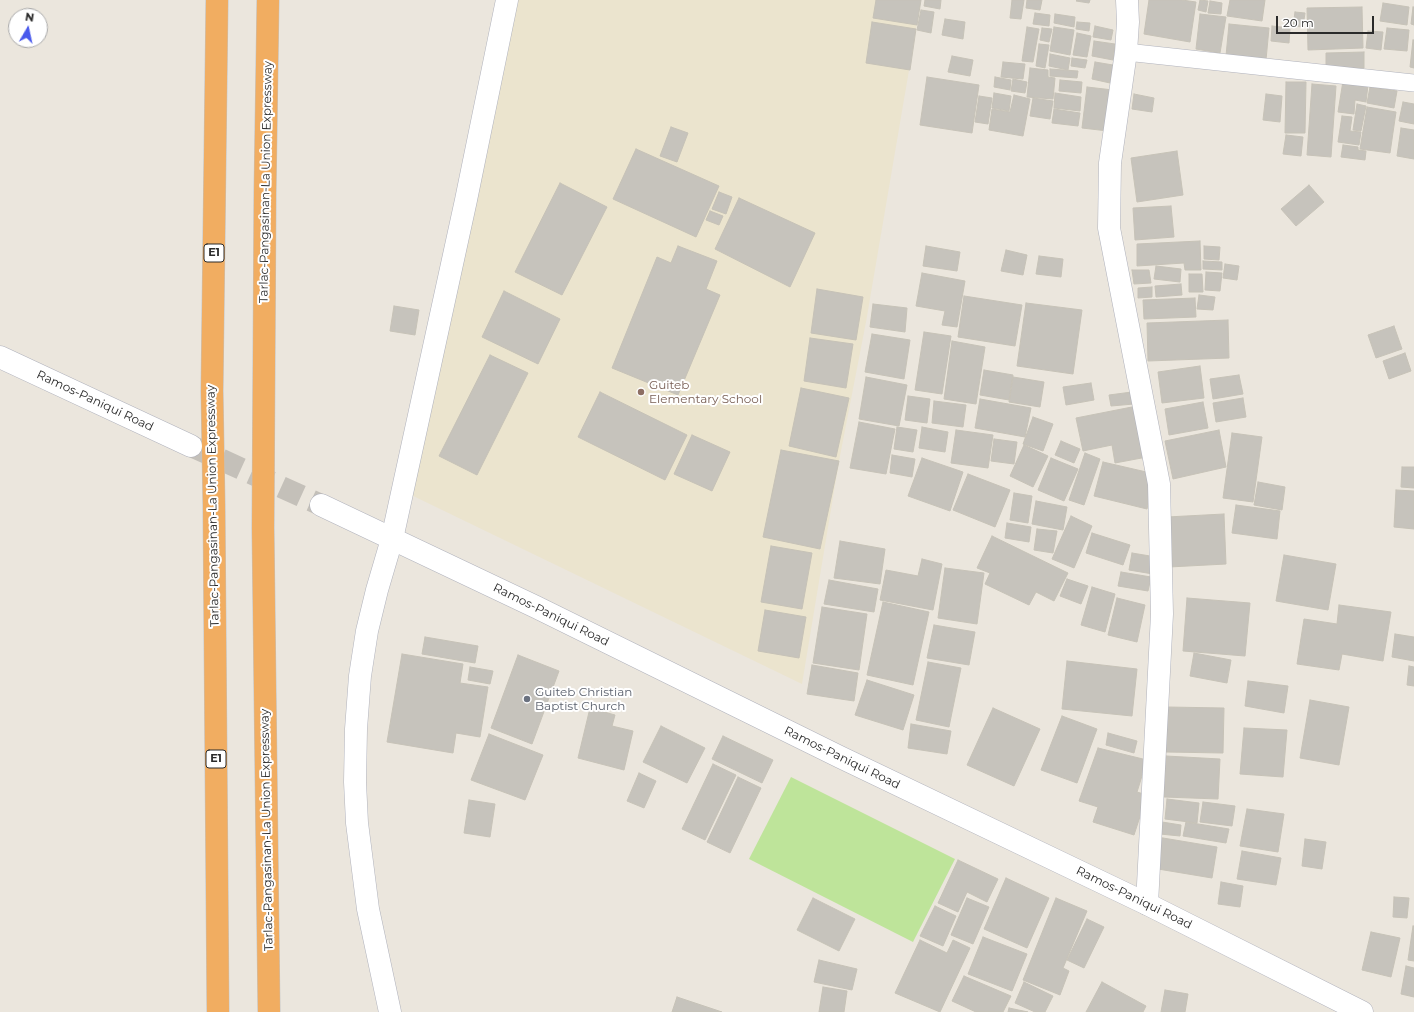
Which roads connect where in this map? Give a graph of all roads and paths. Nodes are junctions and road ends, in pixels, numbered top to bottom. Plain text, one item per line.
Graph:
1 (217, 0) edge
2 (268, 0) edge
3 (507, 0) edge
4 (1127, 0) edge
5 (1126, 52) junction
6 (1414, 83) edge
7 (0, 357) edge
8 (191, 446) tunnel mouth
9 (321, 505) tunnel mouth
10 (392, 538) junction
11 (1147, 904) junction
12 (218, 1012) edge
13 (269, 1012) edge
14 (390, 1012) edge
15 (1362, 1012) edge

1 - 12 highway, Tarlac-Pangasinan-La Union Expressway / E1
2 - 13 highway, Tarlac-Pangasinan-La Union Expressway
3 - 10 street
4 - 5 street
5 - 6 lane
5 - 11 street
7 - 8 street, Ramos-Paniqui Road
9 - 10 street, Ramos-Paniqui Road
10 - 11 street, Ramos-Paniqui Road
10 - 14 street
11 - 15 street, Ramos-Paniqui Road

